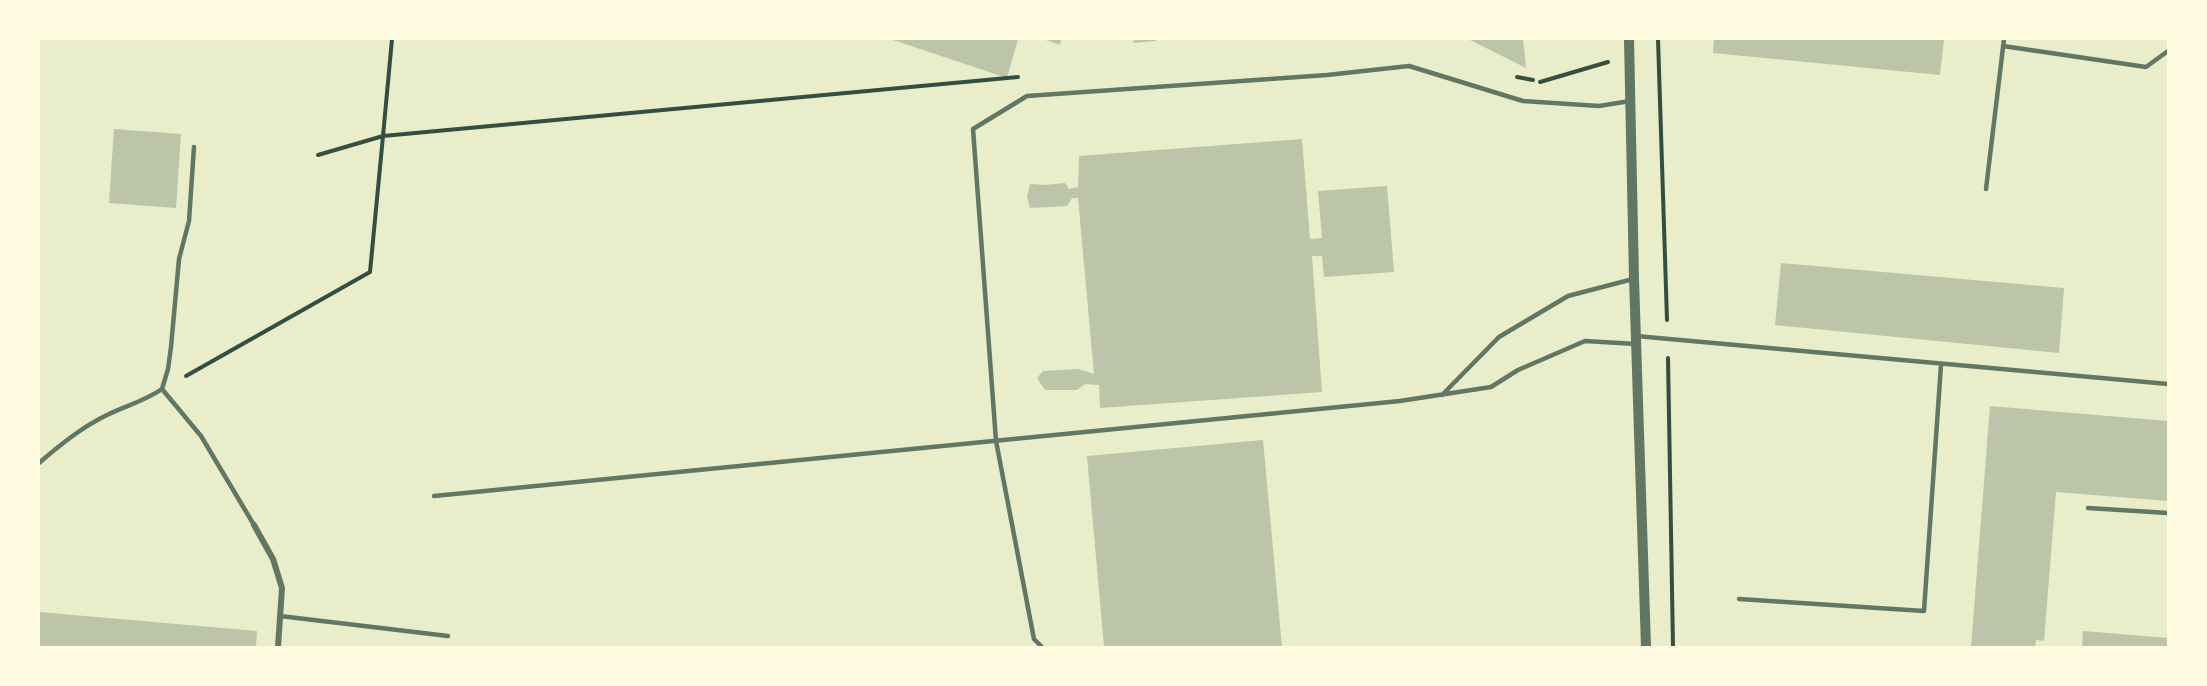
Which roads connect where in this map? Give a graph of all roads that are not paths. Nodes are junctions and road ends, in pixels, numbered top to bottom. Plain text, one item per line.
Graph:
1 (1629, 39) edge
2 (2004, 39) edge
3 (2003, 46) junction
4 (2168, 51) edge
5 (1630, 101) junction
6 (194, 147) dead end
7 (1986, 189) dead end
8 (1634, 279) junction
9 (1636, 340) junction
10 (1941, 365) junction
11 (2168, 384) edge
12 (162, 389) junction
13 (1442, 395) junction
14 (996, 441) junction
15 (39, 463) edge
16 (434, 496) dead end
17 (2088, 508) dead end
18 (2168, 513) edge
19 (254, 525) joint
20 (1739, 599) dead end
21 (280, 616) junction
22 (448, 636) dead end
23 (278, 647) edge
24 (1042, 647) edge
25 (1646, 647) edge

1 - 5 street
2 - 3 lane
3 - 4 lane
3 - 7 lane
5 - 8 street
5 - 14 lane
6 - 12 lane
8 - 9 street
8 - 13 lane
9 - 10 lane
9 - 13 lane
9 - 25 street
10 - 11 lane
10 - 20 lane
12 - 15 lane
12 - 19 lane
13 - 14 lane
14 - 16 lane
14 - 24 lane
17 - 18 lane
19 - 21 street
21 - 22 lane
21 - 23 street

